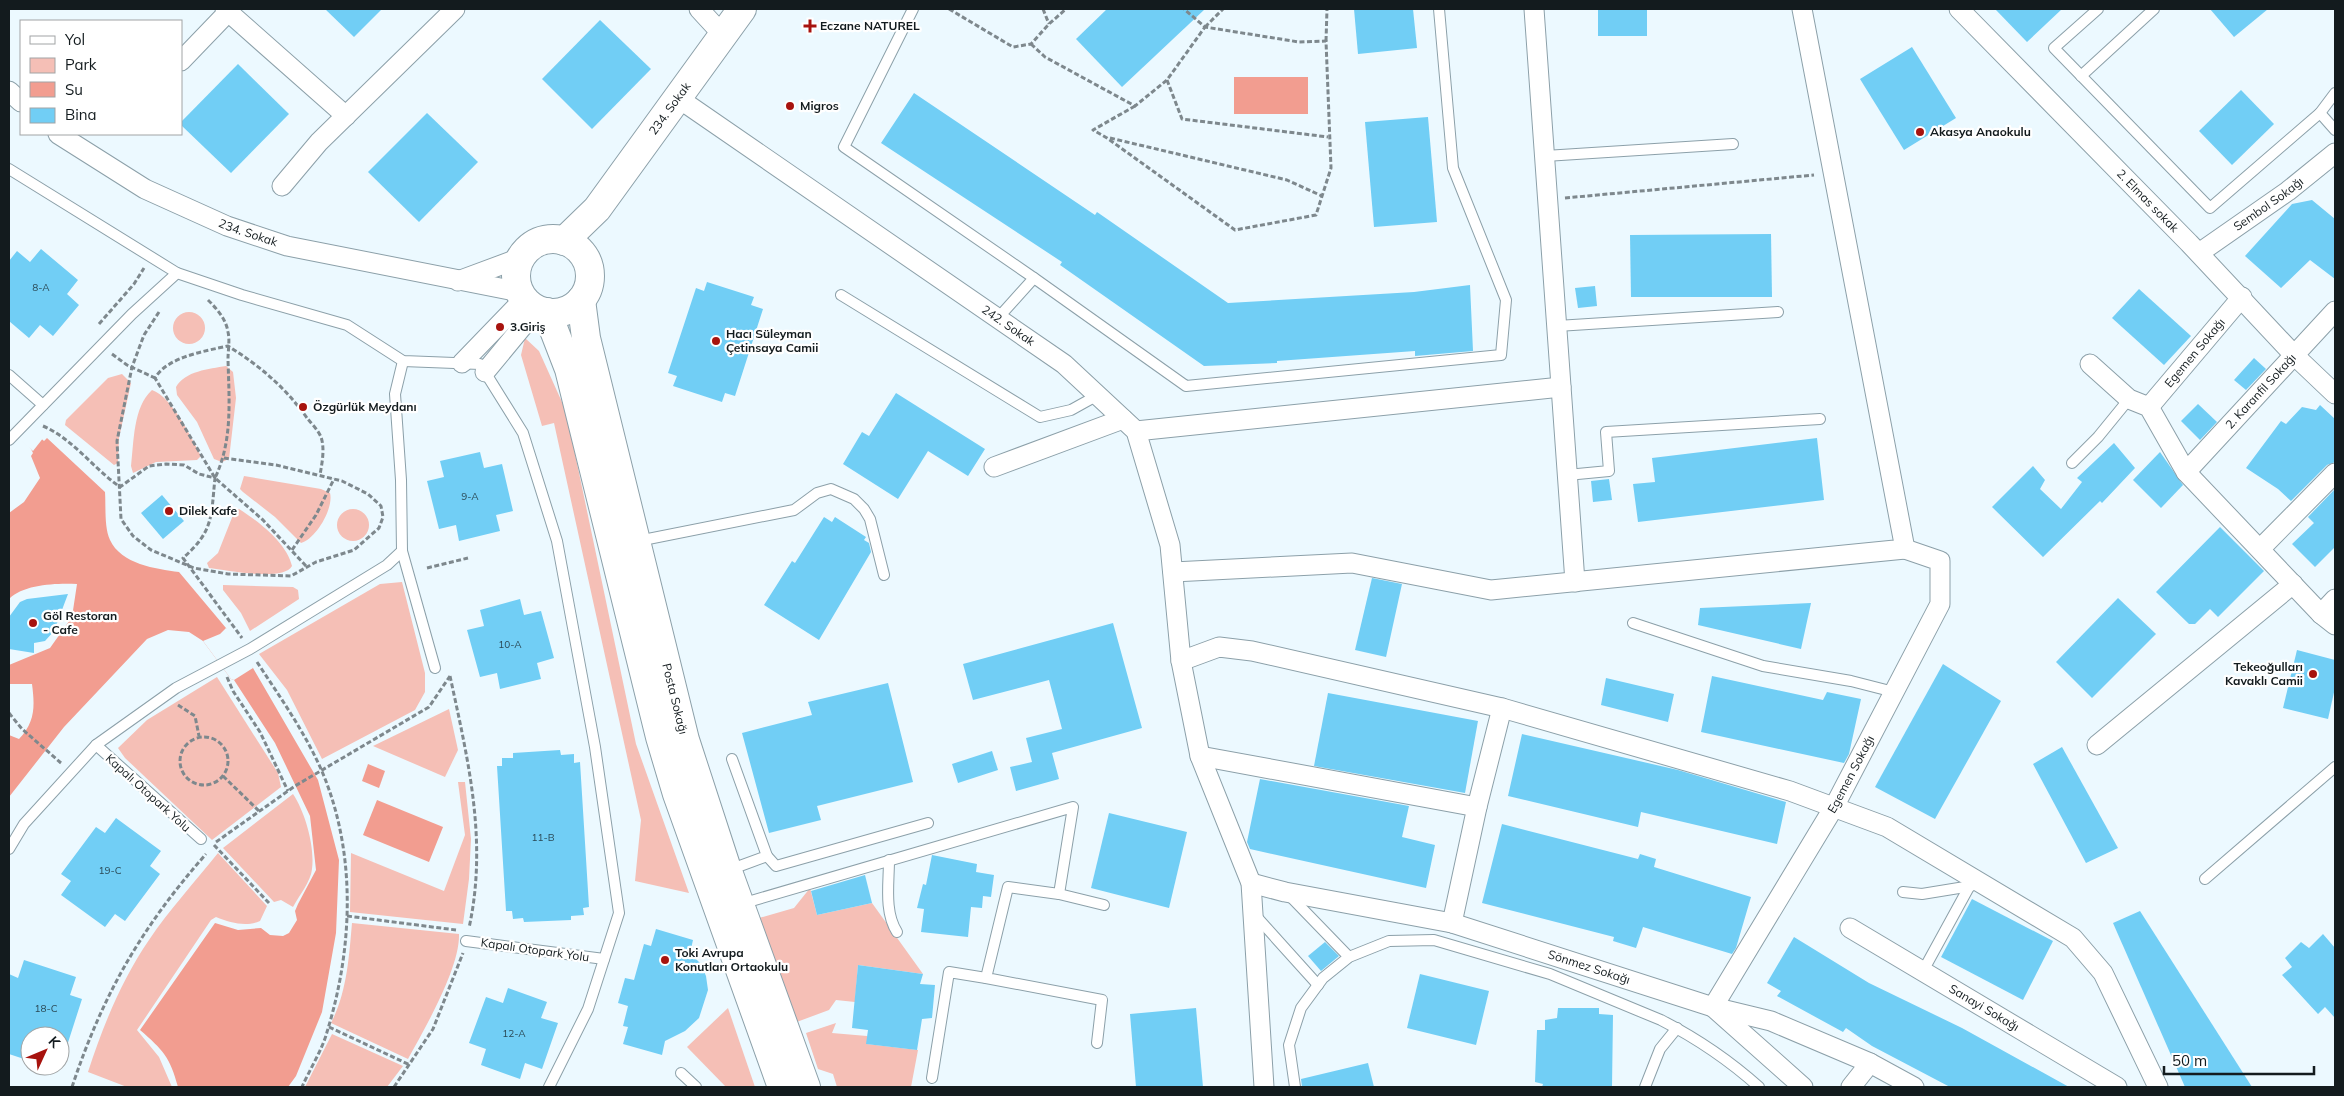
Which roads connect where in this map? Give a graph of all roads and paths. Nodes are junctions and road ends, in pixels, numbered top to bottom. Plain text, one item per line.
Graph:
1 (455, 9) edge
2 (699, 9) edge
3 (742, 9) edge
4 (913, 9) edge
5 (949, 9) edge
6 (1043, 9) edge
7 (1066, 9) edge
8 (1184, 9) edge
9 (1223, 9) edge
10 (1327, 9) edge
11 (1439, 9) edge
12 (1534, 9) edge
13 (1802, 9) edge
14 (1958, 9) edge
15 (2098, 9) edge
16 (2154, 9) edge
17 (228, 10) edge
18 (1049, 24) junction
19 (1204, 27) junction
20 (722, 34) junction
21 (1326, 42) junction
22 (1031, 44) junction
23 (182, 59) edge
24 (2081, 76) junction
25 (1167, 80) junction
26 (9, 91) edge
27 (2335, 93) edge
28 (678, 98) junction
29 (20, 101) edge
30 (1135, 106) junction
31 (2320, 113) junction
32 (346, 116) junction
33 (2335, 130) edge
34 (60, 135) edge
35 (1107, 138) junction
36 (1328, 138) junction
37 (1733, 144) dead end
38 (2335, 153) edge
39 (1545, 156) junction
40 (9, 170) edge
41 (282, 186) dead end
42 (1322, 196) junction
43 (597, 208) junction
44 (564, 241) junction
45 (2199, 253) junction
46 (151, 258) junction
47 (520, 258) junction
48 (585, 258) junction
49 (177, 272) junction
50 (1034, 278) junction
51 (457, 281) junction
52 (204, 295) dead end
53 (841, 295) dead end
54 (2242, 297) junction
55 (581, 300) junction
56 (532, 303) junction
57 (163, 306) dead end
58 (2335, 311) edge
59 (1778, 312) dead end
60 (998, 318) junction
61 (1557, 326) junction
62 (93, 330) dead end
63 (228, 346) junction
64 (108, 350) dead end
65 (2295, 356) junction
66 (403, 361) junction
67 (462, 363) junction
68 (2090, 364) dead end
69 (132, 367) junction
70 (485, 372) junction
71 (9, 375) edge
72 (155, 378) junction
73 (1561, 387) junction
74 (2335, 394) edge
75 (1098, 395) junction
76 (2129, 399) junction
77 (43, 404) junction
78 (2149, 407) junction
79 (31, 417) junction
80 (1820, 419) dead end
81 (1129, 425) junction
82 (9, 440) edge
83 (224, 458) junction
84 (2072, 463) dead end
85 (994, 467) dead end
86 (2186, 472) junction
87 (2335, 473) edge
88 (320, 475) junction
89 (1568, 475) junction
90 (215, 478) junction
91 (334, 479) junction
92 (120, 487) junction
93 (635, 542) junction
94 (1905, 549) junction
95 (2260, 549) junction
96 (292, 550) junction
97 (402, 551) junction
98 (468, 558) dead end
99 (188, 565) junction
100 (306, 566) junction
101 (427, 568) dead end
102 (1173, 572) junction
103 (884, 575) dead end
104 (1575, 582) junction
105 (2293, 584) junction
106 (2335, 599) edge
107 (2328, 619) edge
108 (1633, 623) dead end
109 (249, 649) junction
110 (1181, 661) junction
111 (435, 668) dead end
112 (223, 670) dead end
113 (1894, 692) junction
114 (174, 701) dead end
115 (1502, 708) junction
116 (9, 713) edge
117 (199, 736) junction
118 (96, 745) junction
119 (2097, 745) dead end
120 (1200, 756) junction
121 (732, 759) dead end
122 (61, 763) dead end
123 (2335, 767) edge
124 (321, 770) junction
125 (223, 776) junction
126 (288, 791) junction
127 (1477, 807) junction
128 (1834, 807) junction
129 (259, 811) junction
130 (928, 823) dead end
131 (201, 839) dead end
132 (214, 845) junction
133 (9, 849) edge
134 (767, 856) junction
135 (889, 860) junction
136 (728, 871) junction
137 (2205, 879) dead end
138 (1251, 884) junction
139 (1974, 884) junction
140 (1286, 892) junction
141 (1903, 892) dead end
142 (1059, 894) junction
143 (269, 903) dead end
144 (740, 904) junction
145 (1104, 905) dead end
146 (1254, 914) junction
147 (347, 916) junction
148 (1452, 923) junction
149 (1850, 928) dead end
150 (898, 932) dead end
151 (467, 936) junction
152 (1349, 957) junction
153 (604, 959) junction
154 (1923, 971) junction
155 (986, 978) junction
156 (1318, 985) junction
157 (1713, 1006) junction
158 (329, 1027) junction
159 (1677, 1028) junction
160 (1098, 1043) dead end
161 (1870, 1063) junction
162 (410, 1065) junction
163 (681, 1073) dead end
164 (932, 1078) dead end
165 (72, 1087) edge
166 (302, 1087) edge
167 (394, 1087) edge
168 (549, 1087) edge
169 (696, 1087) edge
170 (782, 1087) edge
171 (806, 1087) edge
172 (1264, 1087) edge
173 (1295, 1087) edge
174 (1644, 1087) edge
175 (1759, 1087) edge
176 (1803, 1087) edge
177 (1851, 1087) edge
178 (1914, 1087) edge
179 (2117, 1087) edge
180 (2158, 1087) edge

1 - 32 street
2 - 20 street
3 - 20 street, 234. Sokak
4 - 50 lane
5 - 22 path
6 - 18 path
7 - 18 path
8 - 19 path
9 - 19 path
10 - 21 path
11 - 50 lane
12 - 39 street
13 - 94 street
14 - 45 street, 2. Elmas sokak
15 - 24 lane
16 - 24 lane
17 - 23 street
17 - 32 street
18 - 22 path
19 - 21 path
19 - 25 path
20 - 28 street, 234. Sokak
21 - 36 path
22 - 30 path
24 - 31 lane
25 - 30 path
25 - 36 path
26 - 29 street
27 - 31 lane
28 - 43 street, 234. Sokak
28 - 60 street, 242. Sokak
30 - 35 path
31 - 33 lane
32 - 41 street
34 - 51 street, 234. Sokak
35 - 42 path
35 - 42 path
36 - 42 path
37 - 39 lane
38 - 45 street, Sembol Sokağı
39 - 61 street
40 - 46 lane
43 - 44 street, 234. Sokak
43 - 48 street, 234. Sokak
44 - 47 street
44 - 48 street
45 - 54 street, 2. Elmas sokak
46 - 49 lane
46 - 62 path
47 - 51 street
47 - 56 street
48 - 55 street
49 - 66 lane
49 - 77 lane
50 - 60 lane
51 - 56 street, 234. Sokak
52 - 63 path
53 - 75 lane
54 - 65 street, 2. Elmas sokak
54 - 78 street, Egemen Sokağı
55 - 56 street
55 - 93 street, Posta Sokağı
56 - 67 street
56 - 70 street
56 - 170 street, Posta Sokağı
57 - 69 path
58 - 65 street, 2. Karanfil Sokağı
59 - 61 lane
60 - 75 street, 242. Sokak
61 - 73 street
63 - 72 path
63 - 83 path
63 - 88 path
64 - 69 path
65 - 74 street, 2. Elmas sokak
65 - 86 street, 2. Karanfil Sokağı
66 - 67 lane
66 - 97 lane
67 - 70 lane
68 - 76 street
69 - 72 path
69 - 92 path
70 - 153 lane
71 - 77 lane
72 - 90 path
73 - 81 street
73 - 89 street
75 - 81 street, 242. Sokak
76 - 78 street
76 - 84 lane
77 - 79 lane
78 - 86 street
79 - 82 lane
79 - 92 path
80 - 89 lane
81 - 85 street
81 - 102 street, 242. Sokak
83 - 88 path
83 - 90 path
86 - 95 street
87 - 95 street
88 - 91 path
89 - 104 street
90 - 92 path
90 - 96 path
90 - 99 path
91 - 96 path
91 - 100 path
92 - 99 path
93 - 103 lane
93 - 136 street, Posta Sokağı
94 - 104 street
94 - 113 street, Egemen Sokağı
95 - 105 street
96 - 100 path
97 - 109 lane
97 - 111 lane
98 - 101 path
99 - 100 path
99 - 109 path
102 - 104 street
102 - 110 street, 242. Sokak
105 - 107 street
105 - 119 street
106 - 107 street
108 - 113 lane
109 - 118 lane
109 - 124 path
110 - 115 street
110 - 120 street, 242. Sokak
112 - 126 path
113 - 128 street, Egemen Sokağı
114 - 117 path
115 - 127 street
115 - 128 street
116 - 122 path
117 - 125 path
117 - 125 path
118 - 131 lane, Kapalı Otopark Yolu
118 - 133 lane
120 - 127 street
120 - 138 street, 242. Sokak
121 - 134 lane
123 - 137 lane
124 - 126 path
124 - 147 path
124 - 151 path
125 - 129 path
126 - 129 path
127 - 148 street
128 - 139 street
128 - 157 street, Egemen Sokağı
129 - 132 path
130 - 134 lane
132 - 143 path
132 - 165 path
134 - 136 lane
135 - 142 lane
135 - 144 lane
135 - 150 lane
136 - 144 street, Posta Sokağı
138 - 140 street, Sönmez Sokağı
138 - 146 street, 242. Sokak
139 - 141 lane
139 - 154 lane
139 - 180 street
140 - 148 street, Sönmez Sokağı
140 - 152 lane
142 - 145 lane
142 - 155 lane
144 - 171 street, Posta Sokağı
146 - 156 lane
146 - 172 street, 242. Sokak
147 - 151 path
147 - 158 path
148 - 157 street, Sönmez Sokağı
149 - 154 street, Sanayi Sokağı
151 - 153 lane, Kapalı Otopark Yolu
151 - 162 path
152 - 156 lane
152 - 159 lane
153 - 168 lane
154 - 179 street, Sanayi Sokağı
155 - 160 lane
155 - 164 lane
156 - 173 lane
157 - 161 street, Sönmez Sokağı
157 - 176 street
158 - 162 path
158 - 166 path
159 - 174 lane
159 - 175 lane
161 - 177 street
161 - 178 street, Sönmez Sokağı
162 - 167 path
163 - 169 lane

